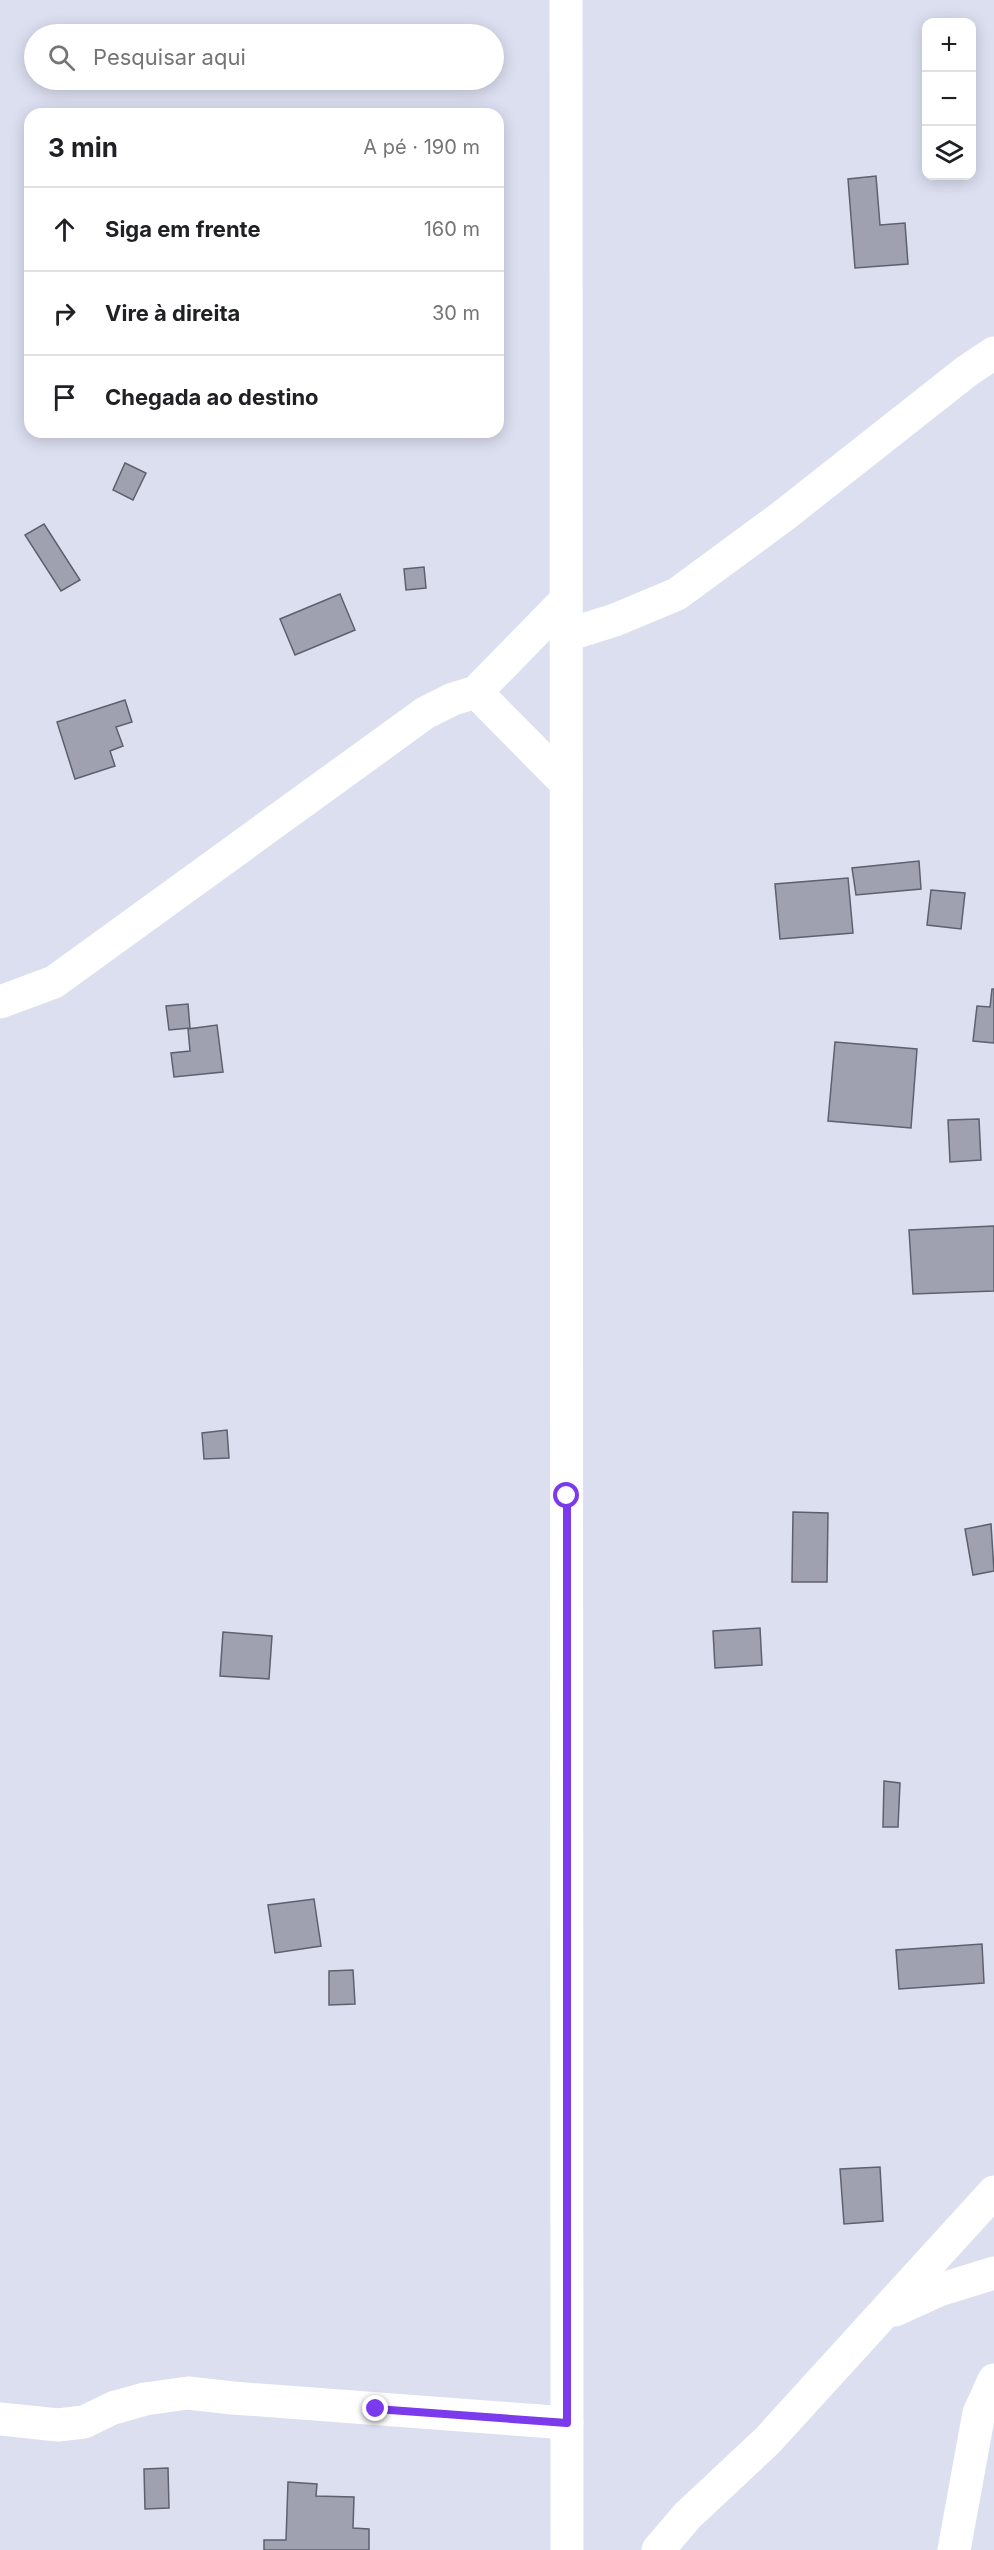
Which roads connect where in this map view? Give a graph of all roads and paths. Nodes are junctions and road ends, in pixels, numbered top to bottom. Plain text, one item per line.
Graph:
1 (566, 0) edge
2 (994, 353) edge
3 (566, 600) junction
4 (567, 634) junction
5 (476, 692) junction
6 (566, 783) junction
7 (0, 1002) edge
8 (994, 2192) edge
9 (994, 2273) edge
10 (882, 2315) junction
11 (994, 2380) edge
12 (0, 2419) edge
13 (567, 2423) junction
14 (567, 2550) edge
15 (658, 2550) edge
16 (954, 2550) edge

1 - 3 street
2 - 4 street
3 - 4 street
3 - 5 street
4 - 6 street
5 - 6 street
5 - 7 street
6 - 13 street
8 - 10 street
9 - 10 street
10 - 15 street
11 - 16 street
12 - 13 street
13 - 14 street

